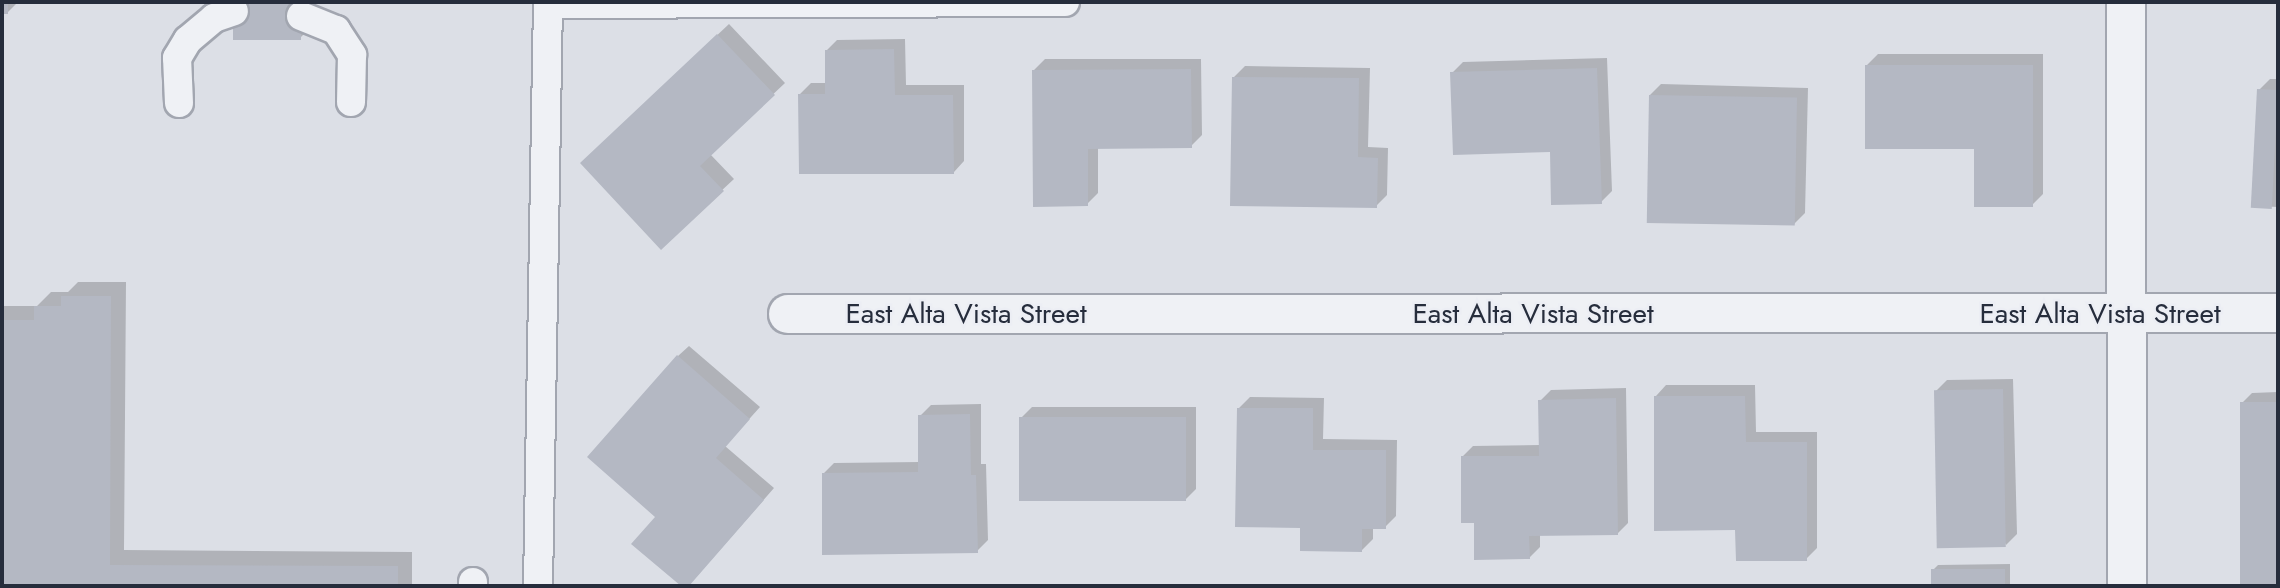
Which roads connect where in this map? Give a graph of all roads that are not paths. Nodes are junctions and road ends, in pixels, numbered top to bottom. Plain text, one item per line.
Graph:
1 (1065, 2) edge
2 (2126, 2) edge
3 (548, 3) edge
4 (234, 11) dead end
5 (301, 16) dead end
6 (351, 102) dead end
7 (179, 103) dead end
8 (2278, 313) edge
9 (788, 314) dead end
10 (2124, 314) junction
11 (538, 586) edge
12 (2127, 586) edge

1 - 3 lane
2 - 10 street
3 - 11 lane
4 - 7 lane
5 - 6 lane
8 - 10 street, East Alta Vista Street
9 - 10 street, East Alta Vista Street
10 - 12 street

